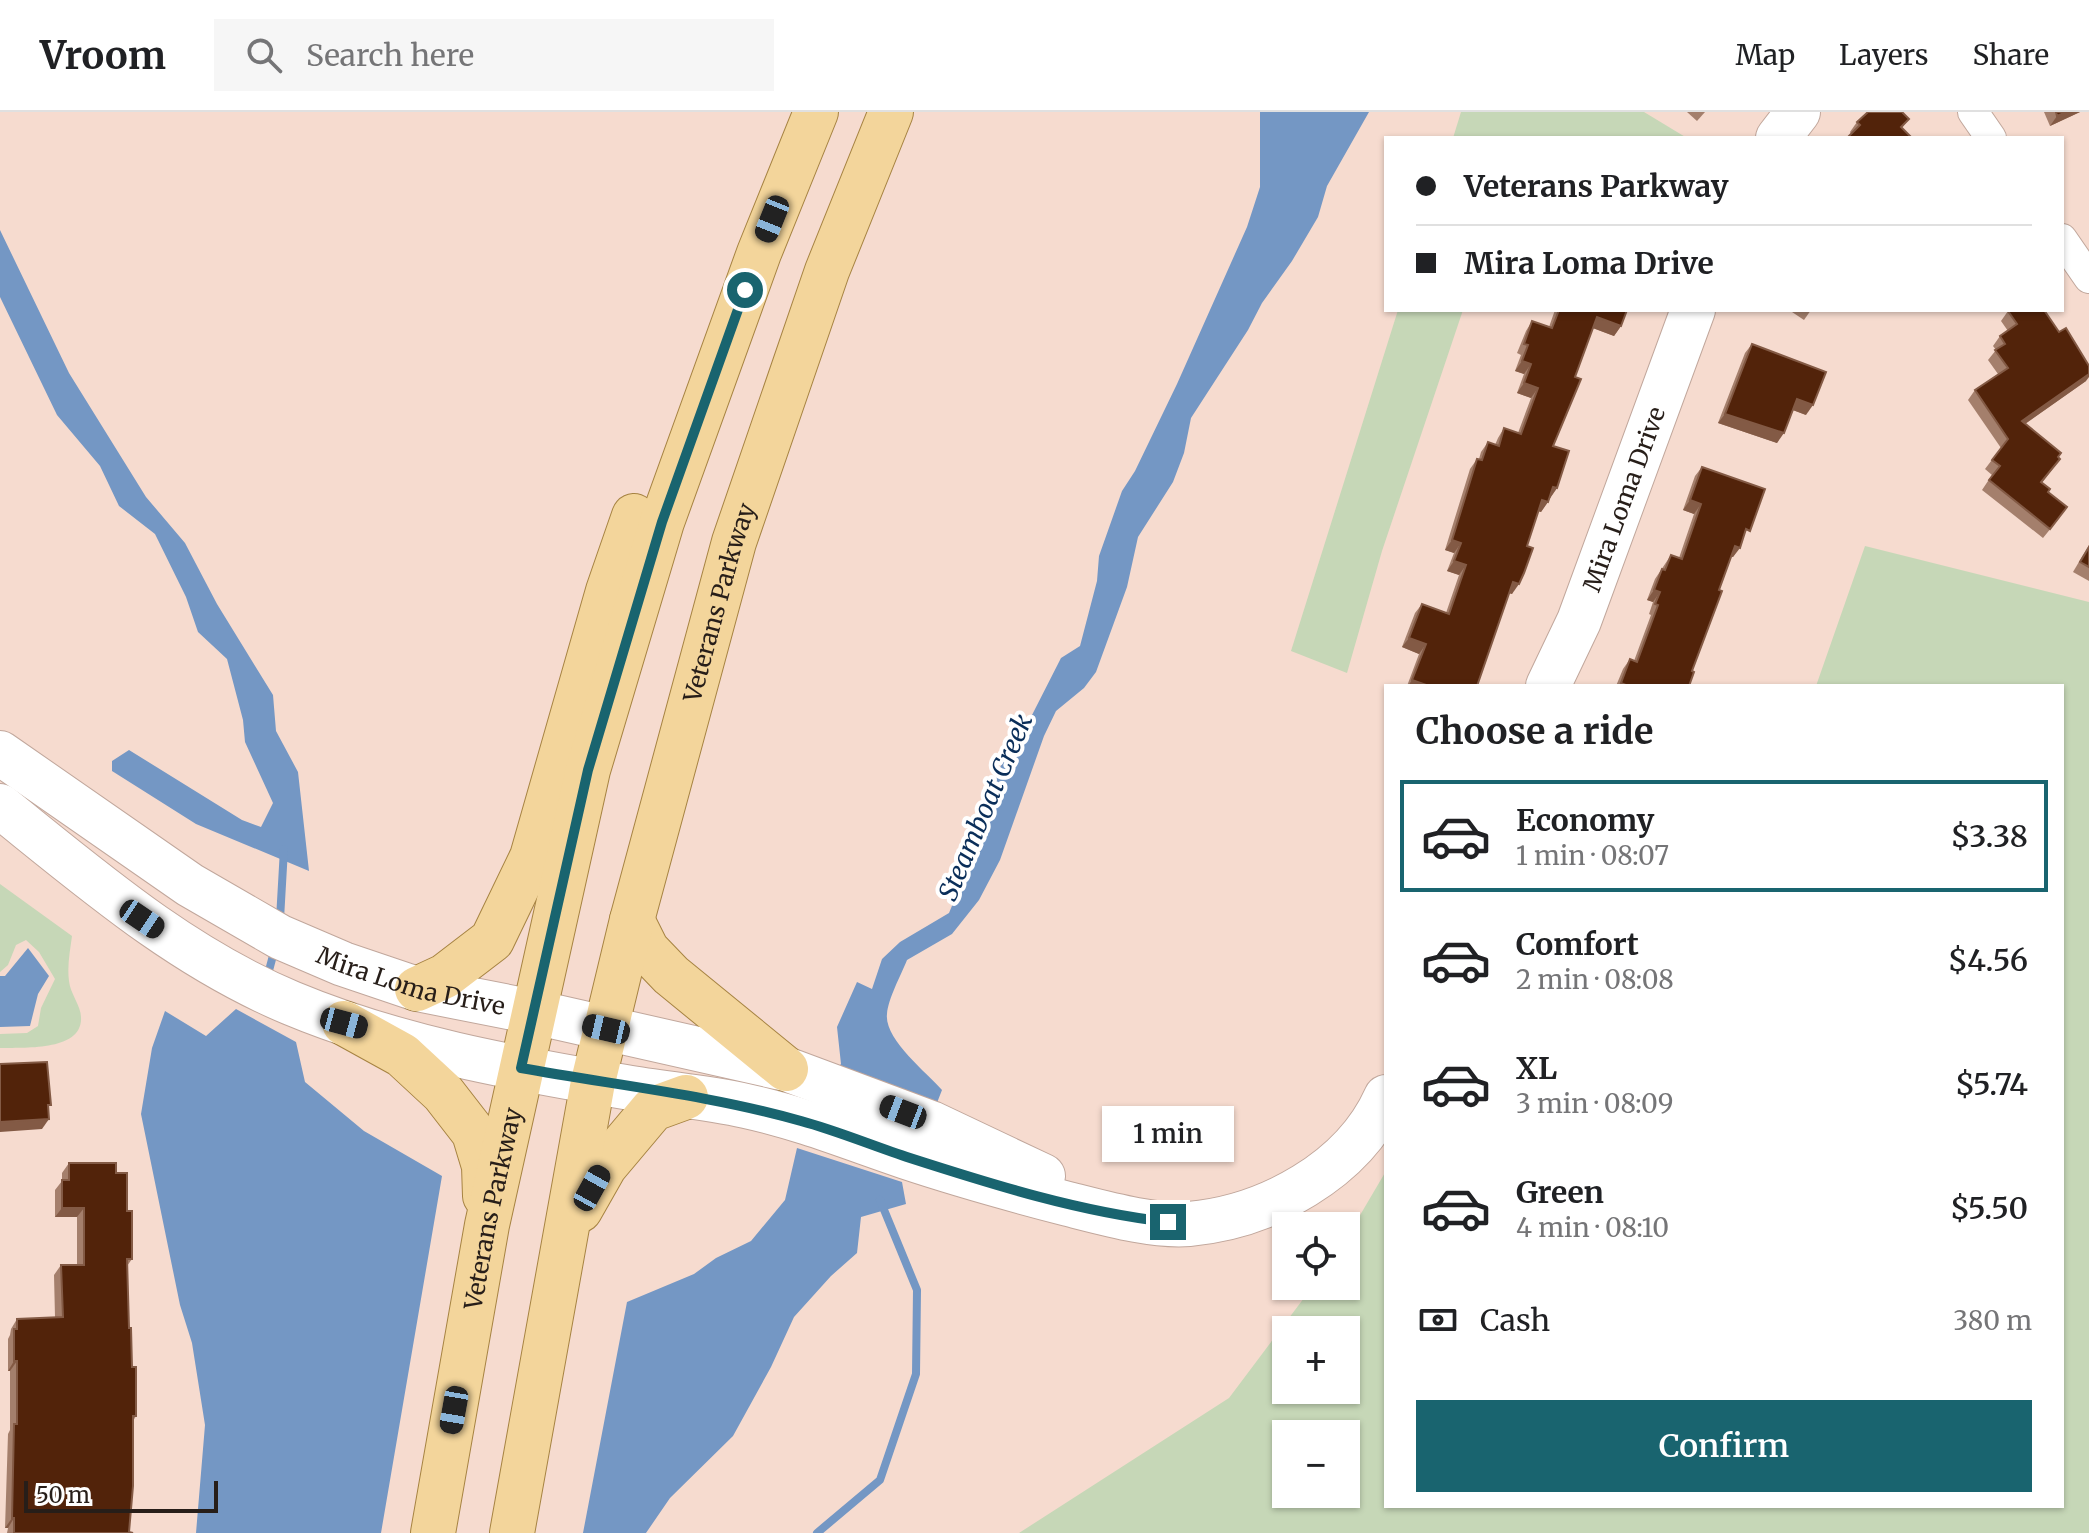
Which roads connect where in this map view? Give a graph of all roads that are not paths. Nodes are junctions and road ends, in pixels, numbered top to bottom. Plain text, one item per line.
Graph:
1 (816, 112) edge
2 (891, 112) edge
3 (1798, 112) edge
4 (1973, 112) edge
5 (1780, 136) edge
6 (1990, 136) edge
7 (2064, 242) edge
8 (761, 246) junction
9 (2089, 278) edge
10 (1692, 312) edge
11 (1549, 684) edge
12 (0, 753) edge
13 (0, 806) edge
14 (632, 920) junction
15 (417, 989) junction
16 (534, 1012) junction
17 (344, 1023) junction
18 (606, 1029) junction
19 (521, 1068) junction
20 (804, 1075) junction
21 (593, 1082) junction
22 (686, 1097) junction
23 (1384, 1101) edge
24 (920, 1140) junction
25 (487, 1225) junction
26 (567, 1232) junction
27 (433, 1533) edge
28 (512, 1533) edge

1 - 8 main road, Veterans Parkway
2 - 14 main road, Veterans Parkway
3 - 5 street
4 - 6 street
7 - 9 street
8 - 15 main road
8 - 16 main road, Veterans Parkway
10 - 11 street, Mira Loma Drive
12 - 15 street, Mira Loma Drive
13 - 17 street, Mira Loma Drive
14 - 18 main road, Veterans Parkway
14 - 20 main road
15 - 16 street, Mira Loma Drive
16 - 18 street, Mira Loma Drive
16 - 19 main road, Veterans Parkway
17 - 19 street, Mira Loma Drive
17 - 25 main road
18 - 20 street, Mira Loma Drive
18 - 21 main road, Veterans Parkway
19 - 21 street, Mira Loma Drive
19 - 25 main road, Veterans Parkway
20 - 24 street, Mira Loma Drive
21 - 22 street, Mira Loma Drive
21 - 26 main road, Veterans Parkway
22 - 24 street, Mira Loma Drive
22 - 26 main road
23 - 24 street, Mira Loma Drive
25 - 27 main road, Veterans Parkway
26 - 28 main road, Veterans Parkway

